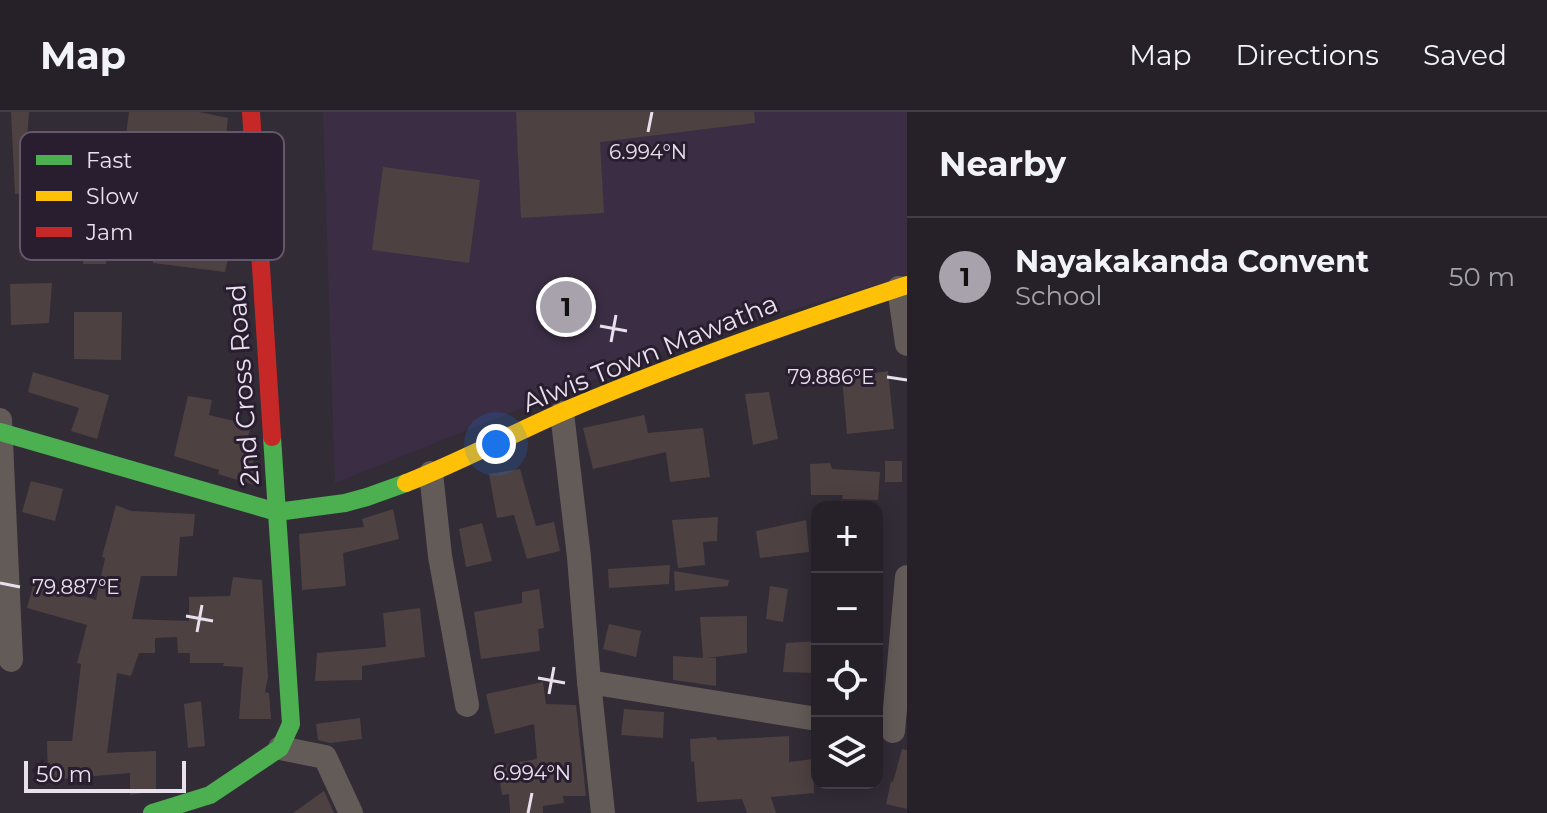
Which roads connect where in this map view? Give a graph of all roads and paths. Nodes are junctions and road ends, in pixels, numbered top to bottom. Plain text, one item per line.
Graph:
1 (251, 112) edge
2 (252, 132) edge
3 (261, 260) edge
4 (903, 286) edge
5 (907, 344) edge
6 (562, 413) junction
7 (0, 427) edge
8 (431, 473) junction
9 (277, 512) junction
10 (907, 577) edge
11 (11, 660) dead end
12 (589, 682) junction
13 (467, 705) dead end
14 (811, 718) edge
15 (892, 731) edge
16 (280, 748) junction
17 (152, 813) edge
18 (351, 813) edge
19 (603, 813) edge

1 - 2 street, 2nd Cross Road
3 - 9 street, 2nd Cross Road
4 - 5 street
4 - 6 street, Alwis Town Mawatha
6 - 8 street, Alwis Town Mawatha
6 - 12 street
7 - 9 street, Alwis Town Mawatha
7 - 11 street
8 - 9 street, Alwis Town Mawatha
8 - 13 street
9 - 16 street, 2nd Cross Road
10 - 15 street
12 - 14 street
12 - 19 street
16 - 17 street
16 - 18 street

